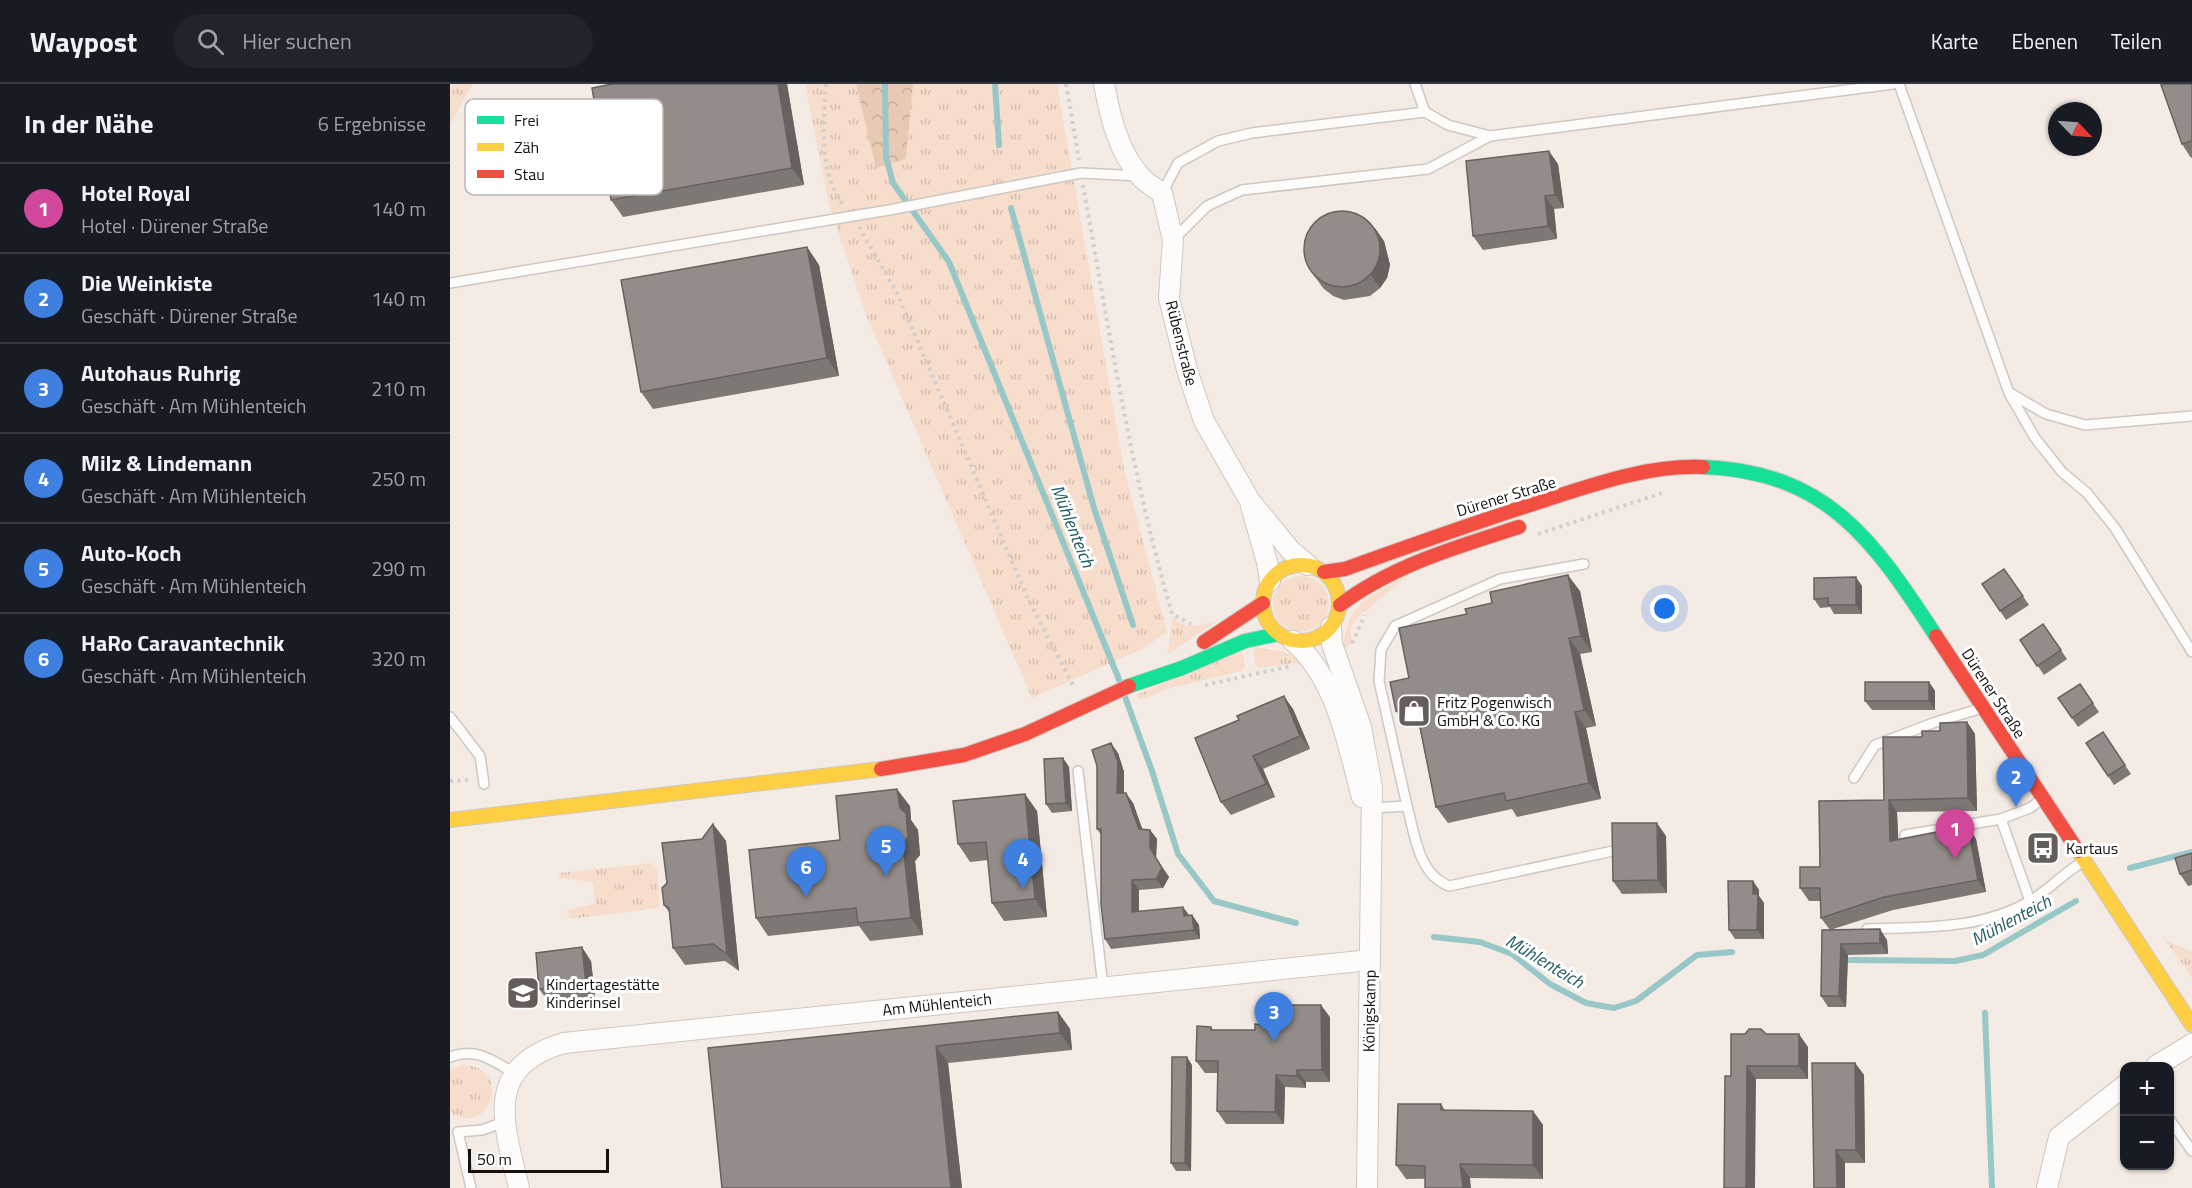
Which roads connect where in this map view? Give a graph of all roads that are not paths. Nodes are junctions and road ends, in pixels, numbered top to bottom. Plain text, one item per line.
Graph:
1 (1104, 84) edge
2 (1415, 84) edge
3 (1893, 84) edge
4 (1899, 84) edge
5 (1425, 112) junction
6 (1490, 136) junction
7 (1140, 176) junction
8 (1162, 193) junction
9 (1173, 240) junction
10 (450, 283) edge
11 (2009, 393) junction
12 (2192, 416) edge
13 (1700, 468) junction
14 (1635, 489) dead end
15 (1250, 501) junction
16 (1535, 528) road end
17 (1584, 564) dead end
18 (1316, 568) junction
19 (1270, 581) junction
20 (1263, 603) junction
21 (1340, 605) junction
22 (1331, 627) junction
23 (1286, 638) junction
24 (2192, 652) edge
25 (1142, 680) junction
26 (1984, 707) junction
27 (450, 717) edge
28 (1078, 771) dead end
29 (1854, 778) dead end
30 (484, 784) dead end
31 (2044, 798) junction
32 (1407, 806) junction
33 (1372, 808) junction
34 (2001, 819) junction
35 (450, 820) edge
36 (1372, 834) junction
37 (1905, 835) dead end
38 (1613, 851) edge
39 (2085, 861) junction
40 (2030, 901) junction
41 (1867, 930) edge
42 (1370, 960) junction
43 (1103, 987) junction
44 (2192, 1024) edge
45 (2192, 1044) edge
46 (450, 1056) edge
47 (2163, 1062) edge
48 (514, 1073) junction
49 (2120, 1089) edge
50 (504, 1122) junction
51 (2174, 1127) edge
52 (454, 1130) edge
53 (2192, 1151) edge
54 (471, 1188) edge
55 (519, 1188) edge
56 (1367, 1188) edge
57 (2047, 1188) edge

1 - 7 street
2 - 5 lane
3 - 6 lane
4 - 11 lane
5 - 6 lane
5 - 8 lane
6 - 9 lane
7 - 8 street
7 - 10 lane
8 - 9 street, Rübenstraße
9 - 15 street, Rübenstraße
11 - 12 lane
11 - 24 lane
13 - 14 main road, Dürener Straße
13 - 18 main road, Dürener Straße
13 - 26 main road, Dürener Straße
15 - 18 street, Rübenstraße
15 - 19 street, Rübenstraße
16 - 21 main road, Dürener Straße
17 - 32 lane
18 - 19 main road
18 - 21 main road
19 - 20 main road
20 - 23 main road
20 - 25 main road
21 - 22 main road
22 - 23 main road
22 - 33 street, Königskamp
23 - 25 main road
23 - 36 street, Königskamp
25 - 35 main road
26 - 29 lane
26 - 31 main road, Dürener Straße
27 - 30 lane
28 - 43 lane
31 - 34 lane
31 - 39 main road, Dürener Straße
32 - 33 lane
32 - 38 lane
33 - 36 street, Königskamp
34 - 37 lane
34 - 40 lane
36 - 42 street, Königskamp
39 - 40 lane
39 - 44 main road, Dürener Straße
40 - 41 lane
42 - 43 street, Am Mühlenteich
42 - 56 street, Königskamp
43 - 48 street, Am Mühlenteich
45 - 47 street
46 - 48 lane
48 - 50 street
49 - 57 street
50 - 52 lane
50 - 55 street
51 - 53 lane
52 - 54 lane

